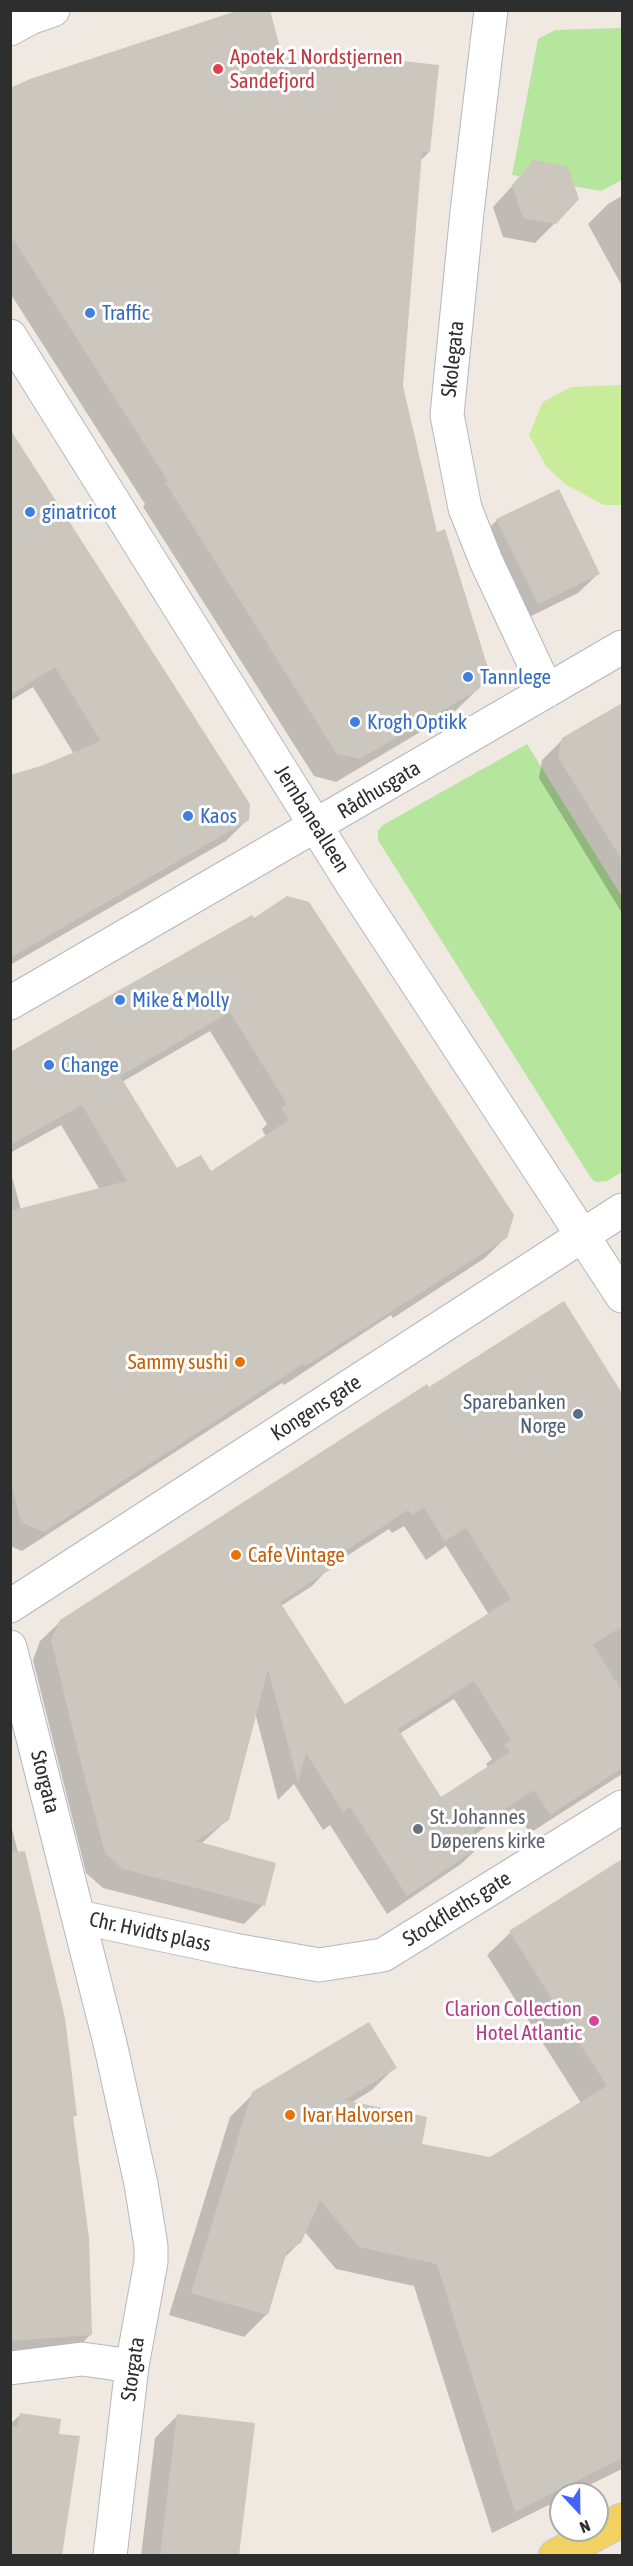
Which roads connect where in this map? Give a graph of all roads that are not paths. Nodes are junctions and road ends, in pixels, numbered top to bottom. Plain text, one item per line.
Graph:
1 (53, 10) edge
2 (491, 10) edge
3 (10, 29) edge
4 (10, 336) edge
5 (622, 647) edge
6 (547, 691) junction
7 (316, 827) junction
8 (10, 1003) edge
9 (622, 1209) edge
10 (584, 1234) junction
11 (622, 1296) edge
12 (10, 1606) edge
13 (10, 1647) edge
14 (622, 1807) edge
15 (79, 1917) junction
16 (383, 1955) joint
17 (141, 2184) joint
18 (132, 2366) junction
19 (10, 2368) edge
20 (622, 2520) edge
21 (110, 2556) edge
22 (555, 2556) edge

1 - 3 street
2 - 6 street, Skolegata
4 - 7 street, Jernbanealleen
5 - 6 street, Rådhusgata
6 - 7 street, Rådhusgata
7 - 8 street, Rådhusgata
7 - 10 street, Jernbanealleen
9 - 10 street, Kongens gate
10 - 11 street, Jernbanealleen
10 - 12 street, Kongens gate
13 - 15 street, Storgata
14 - 16 street, Stockfleths gate
15 - 16 street, Chr. Hvidts plass
15 - 17 street, Chr. Hvidts plass
17 - 18 street, Storgata
18 - 19 street
18 - 21 street, Storgata
20 - 22 main road

